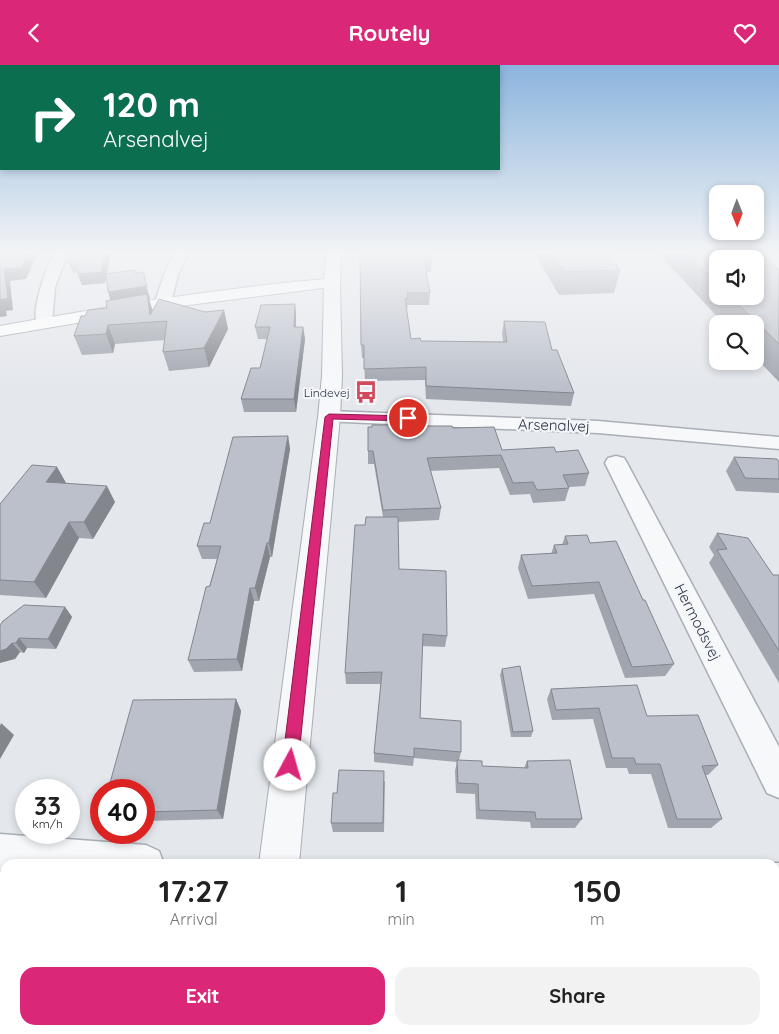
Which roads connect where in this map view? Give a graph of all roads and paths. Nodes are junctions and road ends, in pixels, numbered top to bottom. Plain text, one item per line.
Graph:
1 (46, 298) edge
2 (164, 298) edge
3 (198, 298) edge
4 (332, 298) edge
5 (163, 303) junction
6 (44, 323) junction
7 (0, 331) edge
8 (329, 417) junction
9 (779, 443) edge
10 (616, 463) dead end
11 (779, 781) edge
12 (0, 852) edge
13 (85, 859) edge
14 (280, 859) edge

1 - 6 street
2 - 5 street
3 - 5 main road
4 - 8 street
5 - 6 main road
6 - 7 main road
8 - 9 street, Arsenalvej
8 - 14 street
10 - 11 street, Hermodsvej
12 - 13 street

